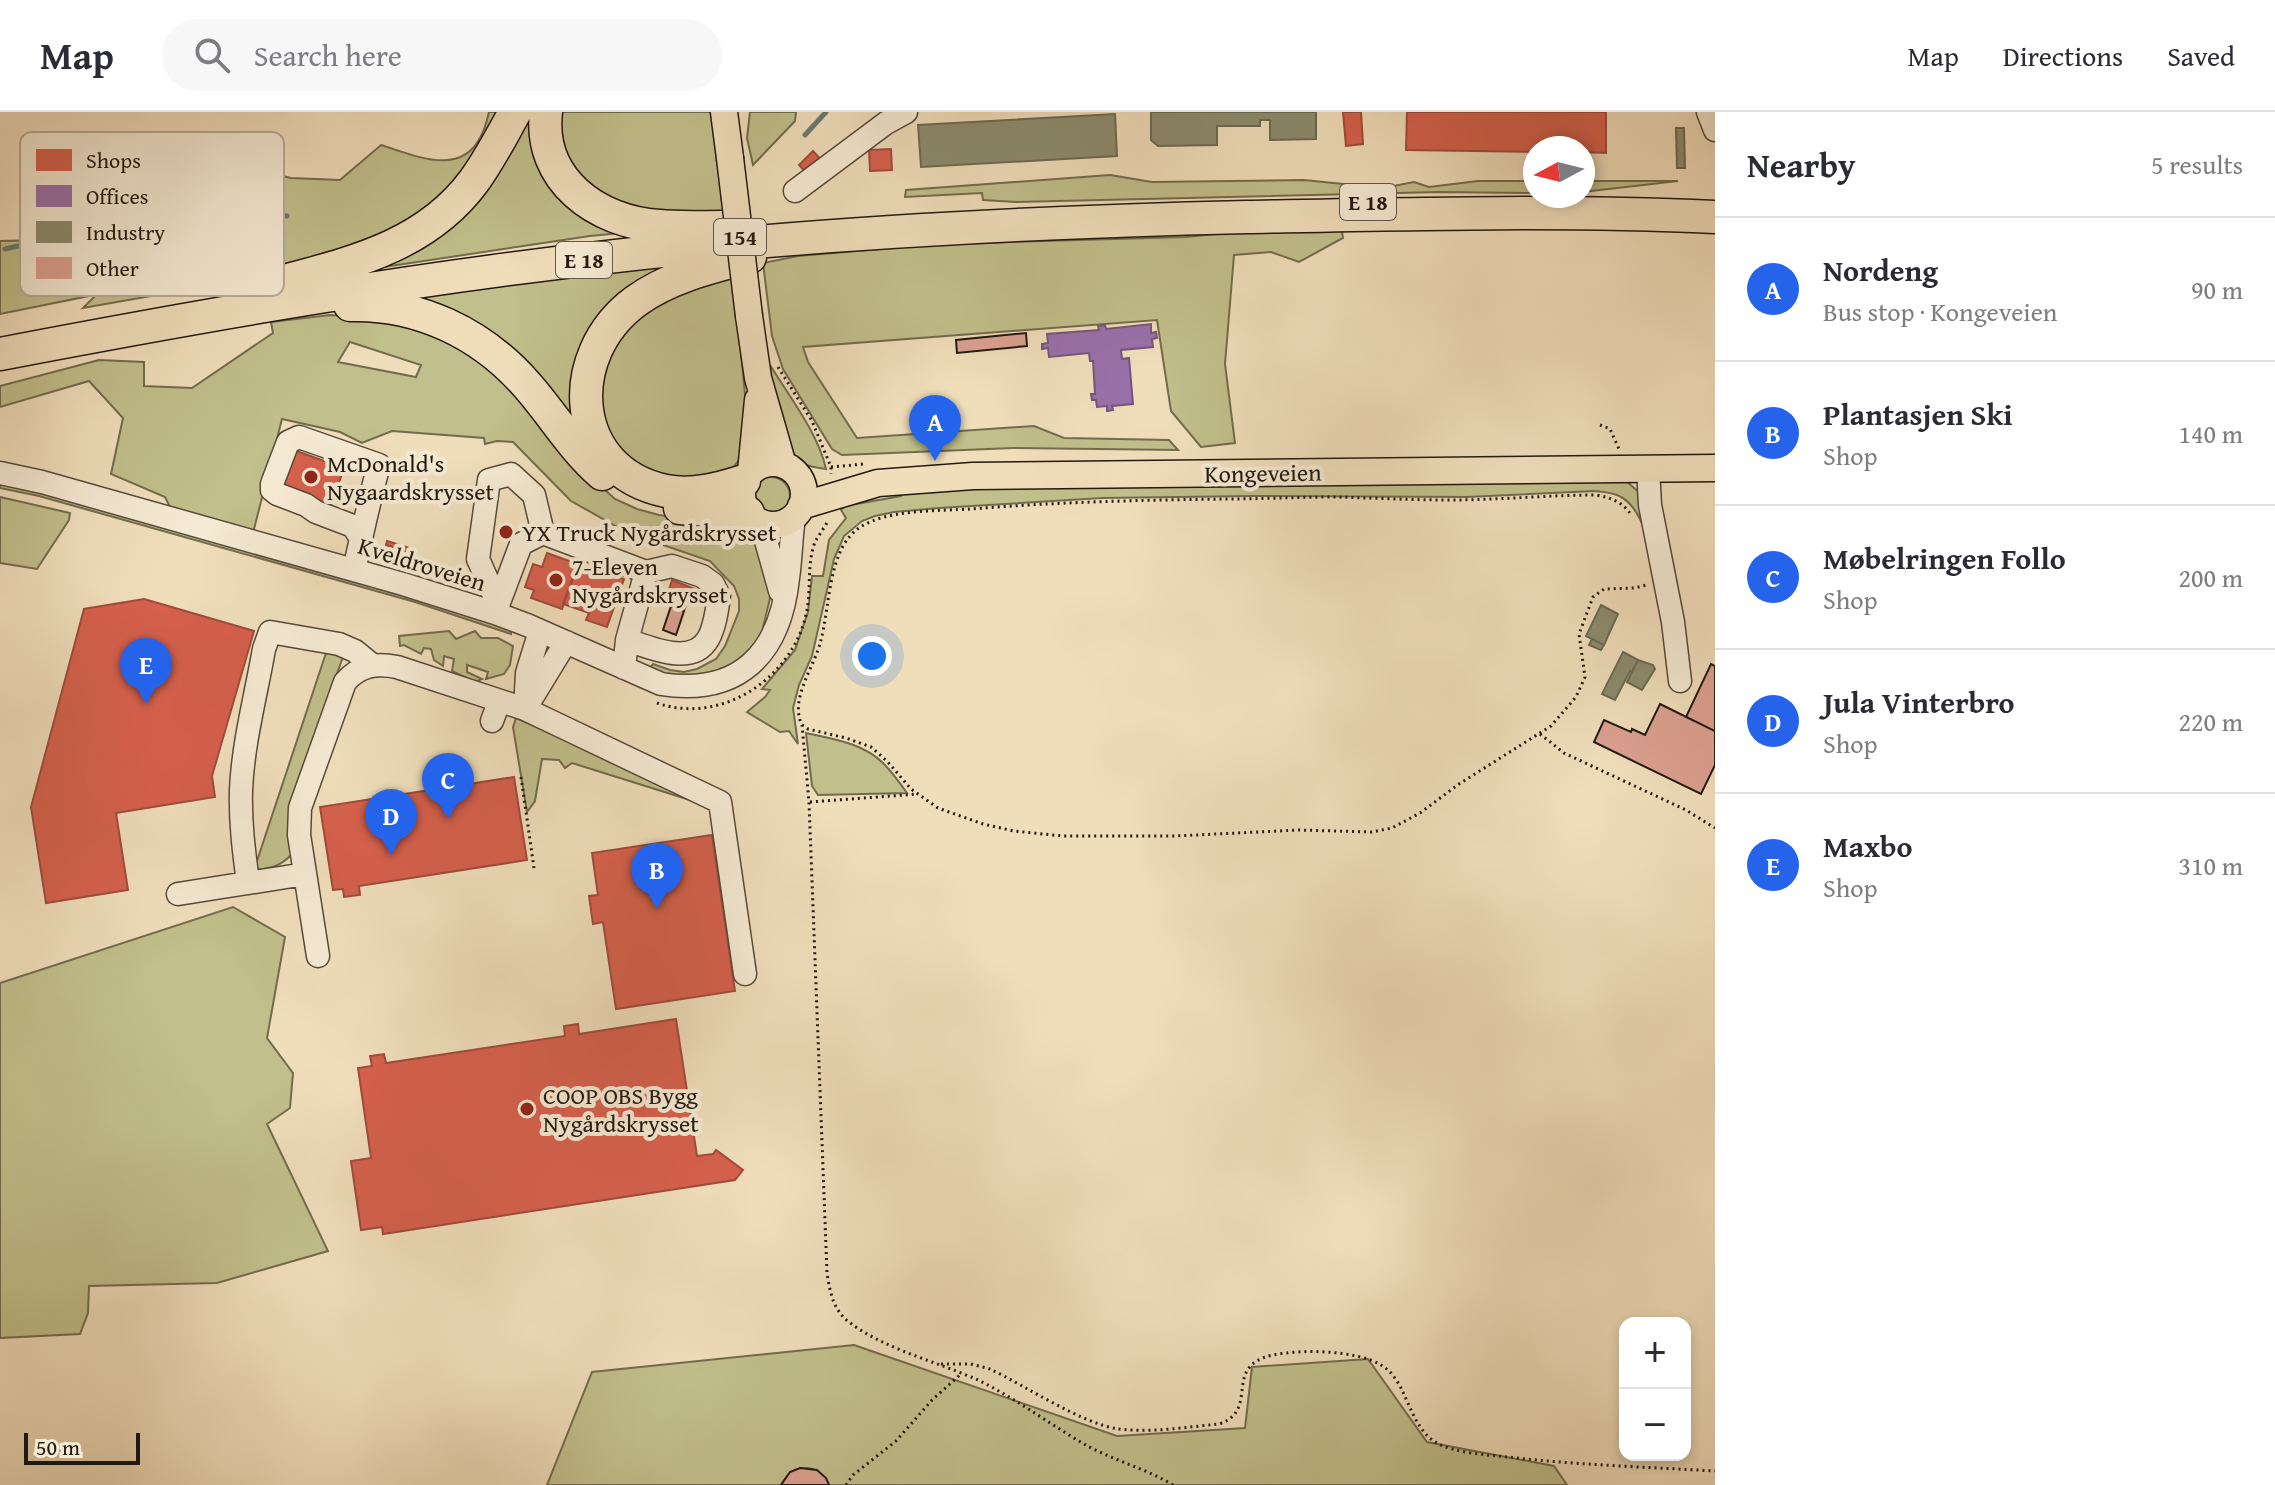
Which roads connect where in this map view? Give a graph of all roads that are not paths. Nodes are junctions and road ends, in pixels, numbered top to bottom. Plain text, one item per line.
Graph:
1 (515, 112) edge
2 (546, 112) edge
3 (724, 112) edge
4 (906, 112) edge
5 (1708, 112) edge
6 (1715, 130) edge
7 (795, 191) dead end
8 (1715, 207) edge
9 (1715, 217) edge
10 (788, 228) junction
11 (927, 231) junction
12 (284, 281) edge
13 (284, 293) edge
14 (232, 296) edge
15 (263, 296) edge
16 (197, 306) junction
17 (243, 309) junction
18 (0, 342) edge
19 (0, 354) edge
20 (768, 372) junction
21 (1648, 468) junction
22 (1715, 468) edge
23 (790, 470) junction
24 (0, 473) edge
25 (748, 476) junction
26 (878, 483) junction
27 (798, 511) junction
28 (754, 518) junction
29 (543, 533) junction
30 (362, 540) junction
31 (354, 570) junction
32 (646, 572) junction
33 (783, 604) junction
34 (496, 609) junction
35 (540, 631) junction
36 (627, 640) junction
37 (566, 642) junction
38 (372, 665) junction
39 (624, 668) junction
40 (1680, 681) dead end
41 (525, 709) junction
42 (305, 874) junction
43 (248, 883) junction
44 (178, 894) dead end
45 (318, 956) dead end
46 (745, 974) dead end

1 - 12 highway, E 18
2 - 10 highway, E 18
3 - 20 main road, 154, bridge
4 - 7 street
5 - 6 street
8 - 10 highway, E 18
9 - 11 highway, E 18
10 - 13 highway, E 18
11 - 17 highway, E 18
11 - 25 highway, E 18
14 - 16 highway, E 18
15 - 16 highway, E 18
16 - 18 highway, E 18
17 - 19 highway, E 18
17 - 28 highway, E 18
20 - 23 main road, 154
20 - 25 main road, 154
21 - 22 main road, Kongeveien
21 - 26 main road, Kongeveien
21 - 40 street
23 - 25 main road
23 - 26 main road, Kongeveien
23 - 27 main road, 154
24 - 31 street, Kveldroveien
25 - 28 main road, 154
26 - 27 main road, Kongeveien
27 - 28 main road
27 - 33 street, Kveldroveien
28 - 33 street
29 - 32 street
29 - 34 street
29 - 34 street
30 - 30 street
30 - 31 street
31 - 34 street, Kveldroveien
32 - 36 street
32 - 36 street
33 - 39 street, Kveldroveien
34 - 35 street, Kveldroveien
35 - 37 street, Kveldroveien
35 - 41 street
36 - 39 street
37 - 39 street, Kveldroveien
37 - 41 street
38 - 41 street
38 - 42 street
38 - 43 street
41 - 46 street
42 - 43 street
42 - 45 street
43 - 44 street

